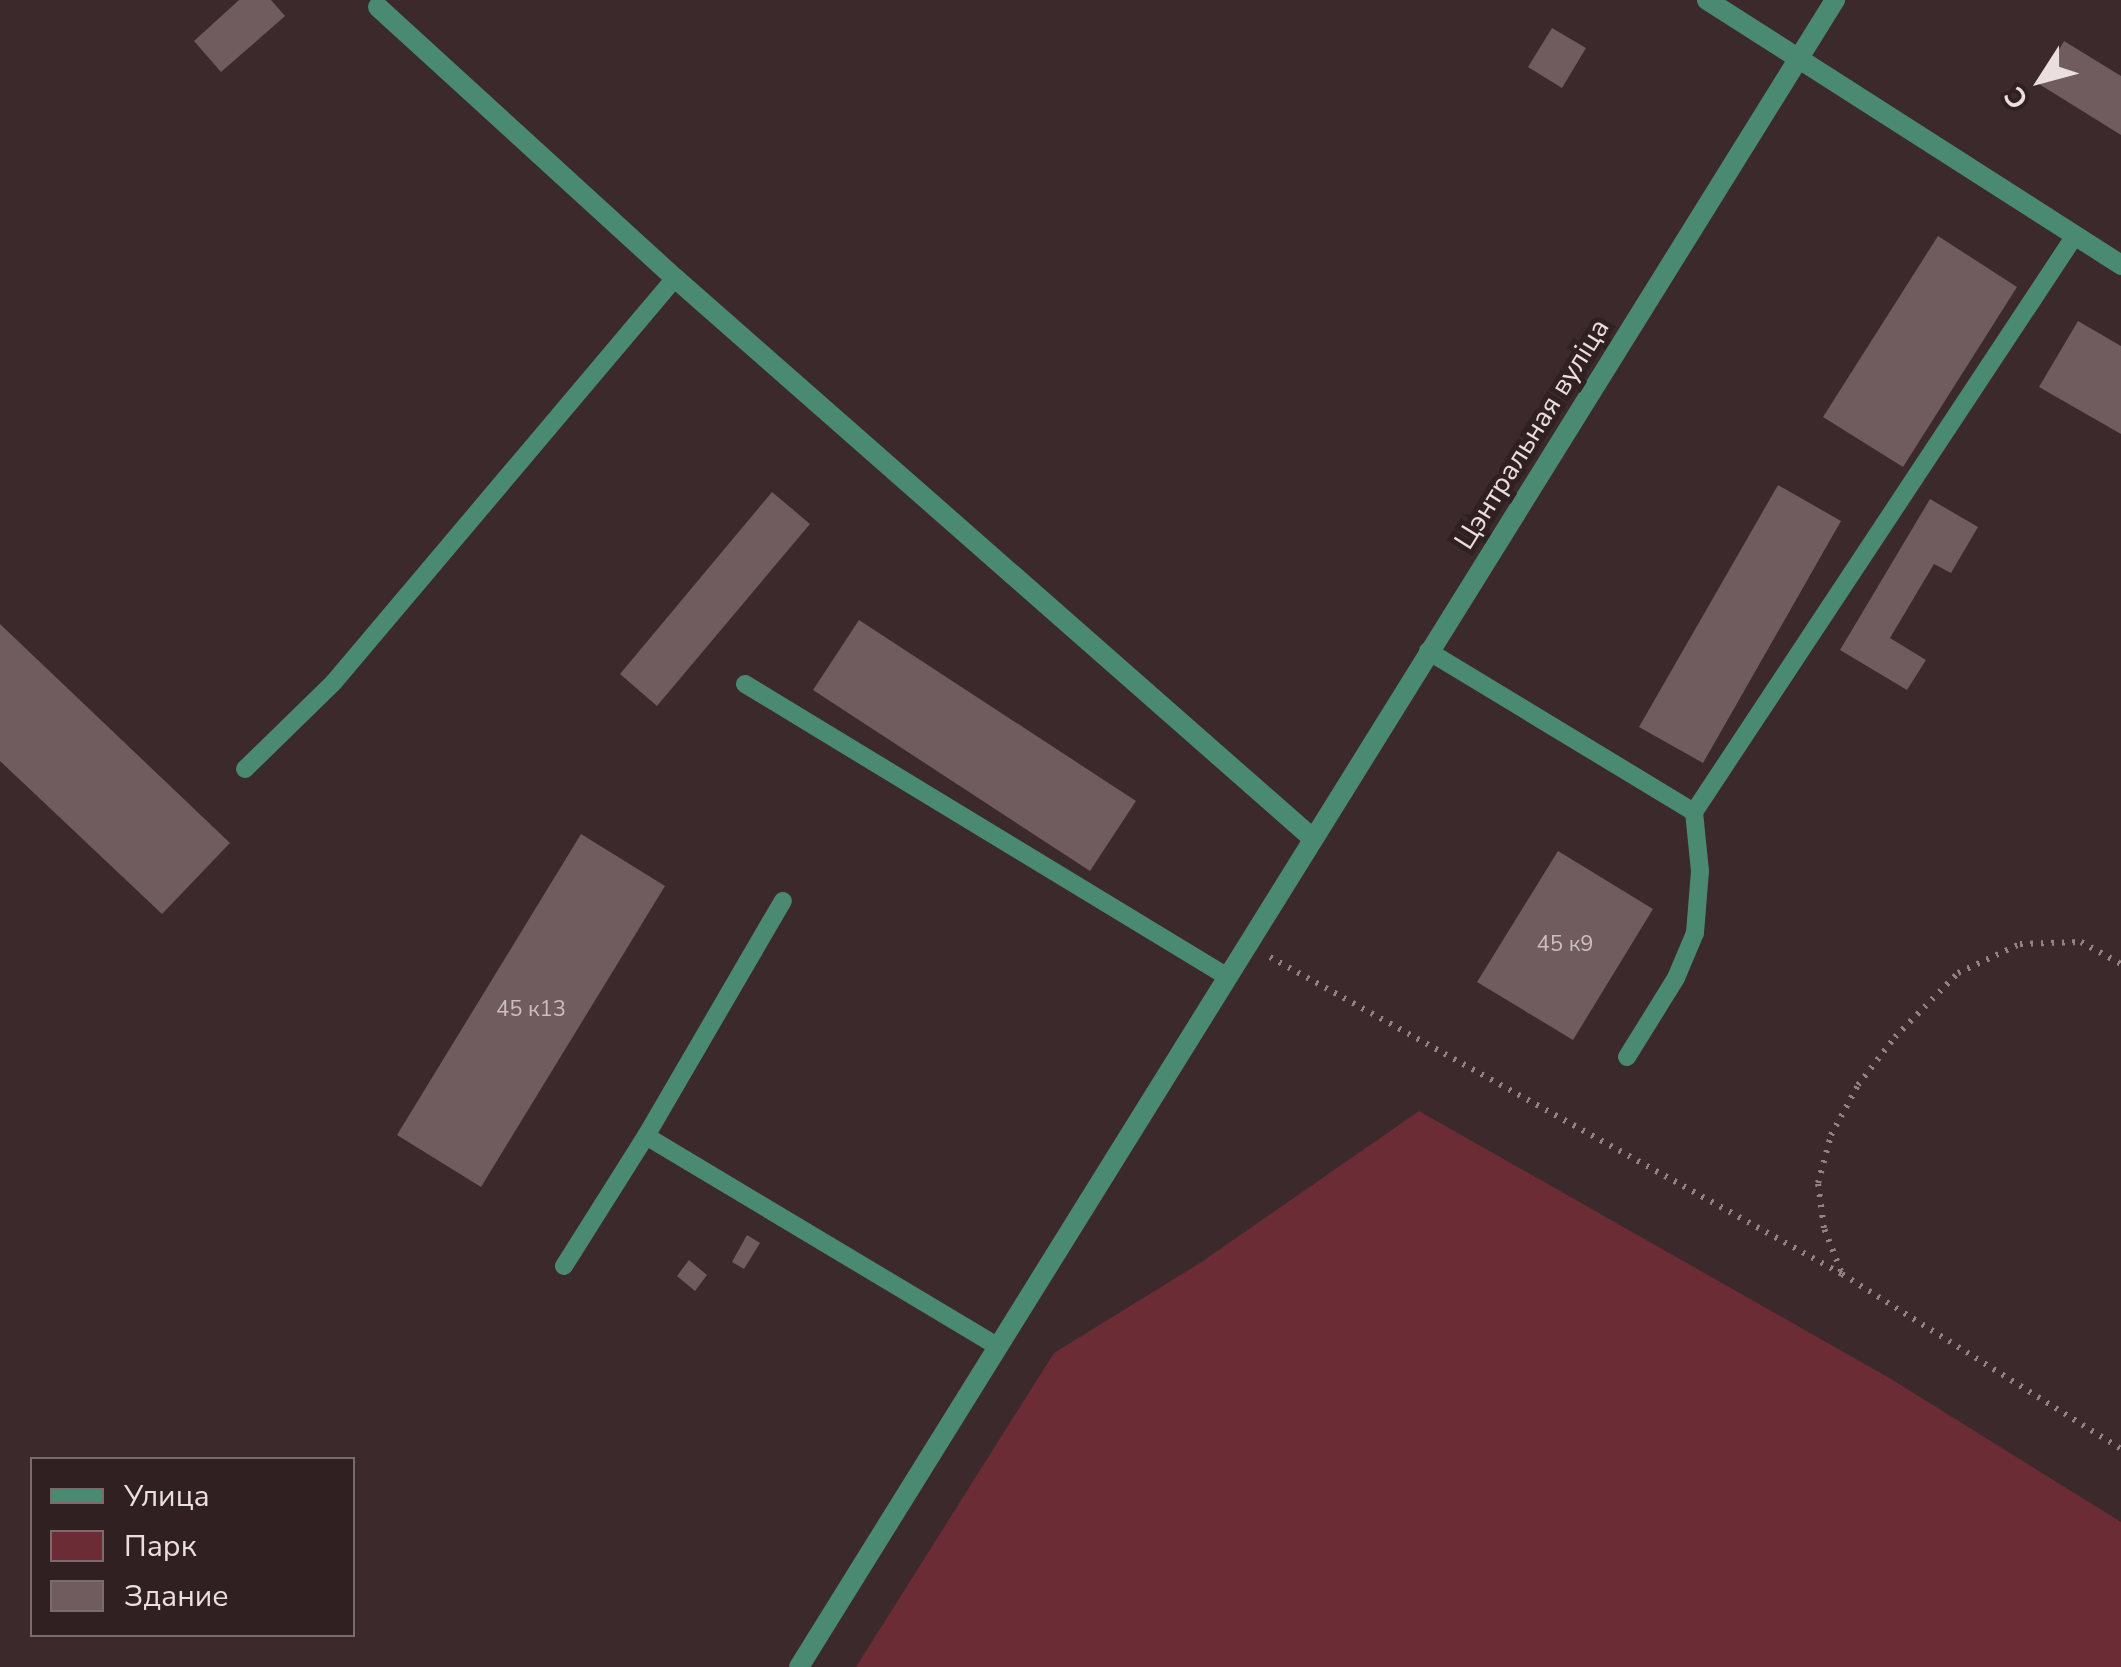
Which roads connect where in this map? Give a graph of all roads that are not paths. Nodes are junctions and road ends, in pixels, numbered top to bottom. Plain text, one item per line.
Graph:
1 (1707, 0) edge
2 (1835, 0) edge
3 (374, 4) edge
4 (1800, 60) junction
5 (2074, 238) junction
6 (2121, 265) edge
7 (675, 278) junction
8 (1428, 651) junction
9 (744, 684) dead end
10 (245, 769) dead end
11 (1694, 812) junction
12 (1311, 837) junction
13 (783, 901) dead end
14 (1226, 976) junction
15 (1626, 1056) dead end
16 (646, 1136) junction
17 (564, 1266) dead end
18 (997, 1346) junction
19 (799, 1667) edge

1 - 4 street
2 - 4 street, Цэнтральная вуліца
3 - 7 street
4 - 5 street
4 - 8 street, Цэнтральная вуліца
5 - 6 street
5 - 11 lane
7 - 10 lane
7 - 12 street
8 - 11 lane
8 - 12 street, Цэнтральная вуліца
9 - 14 lane
11 - 15 lane
12 - 14 street, Цэнтральная вуліца
13 - 16 lane
14 - 18 street, Цэнтральная вуліца
16 - 17 lane
16 - 18 lane
18 - 19 street, Цэнтральная вуліца

